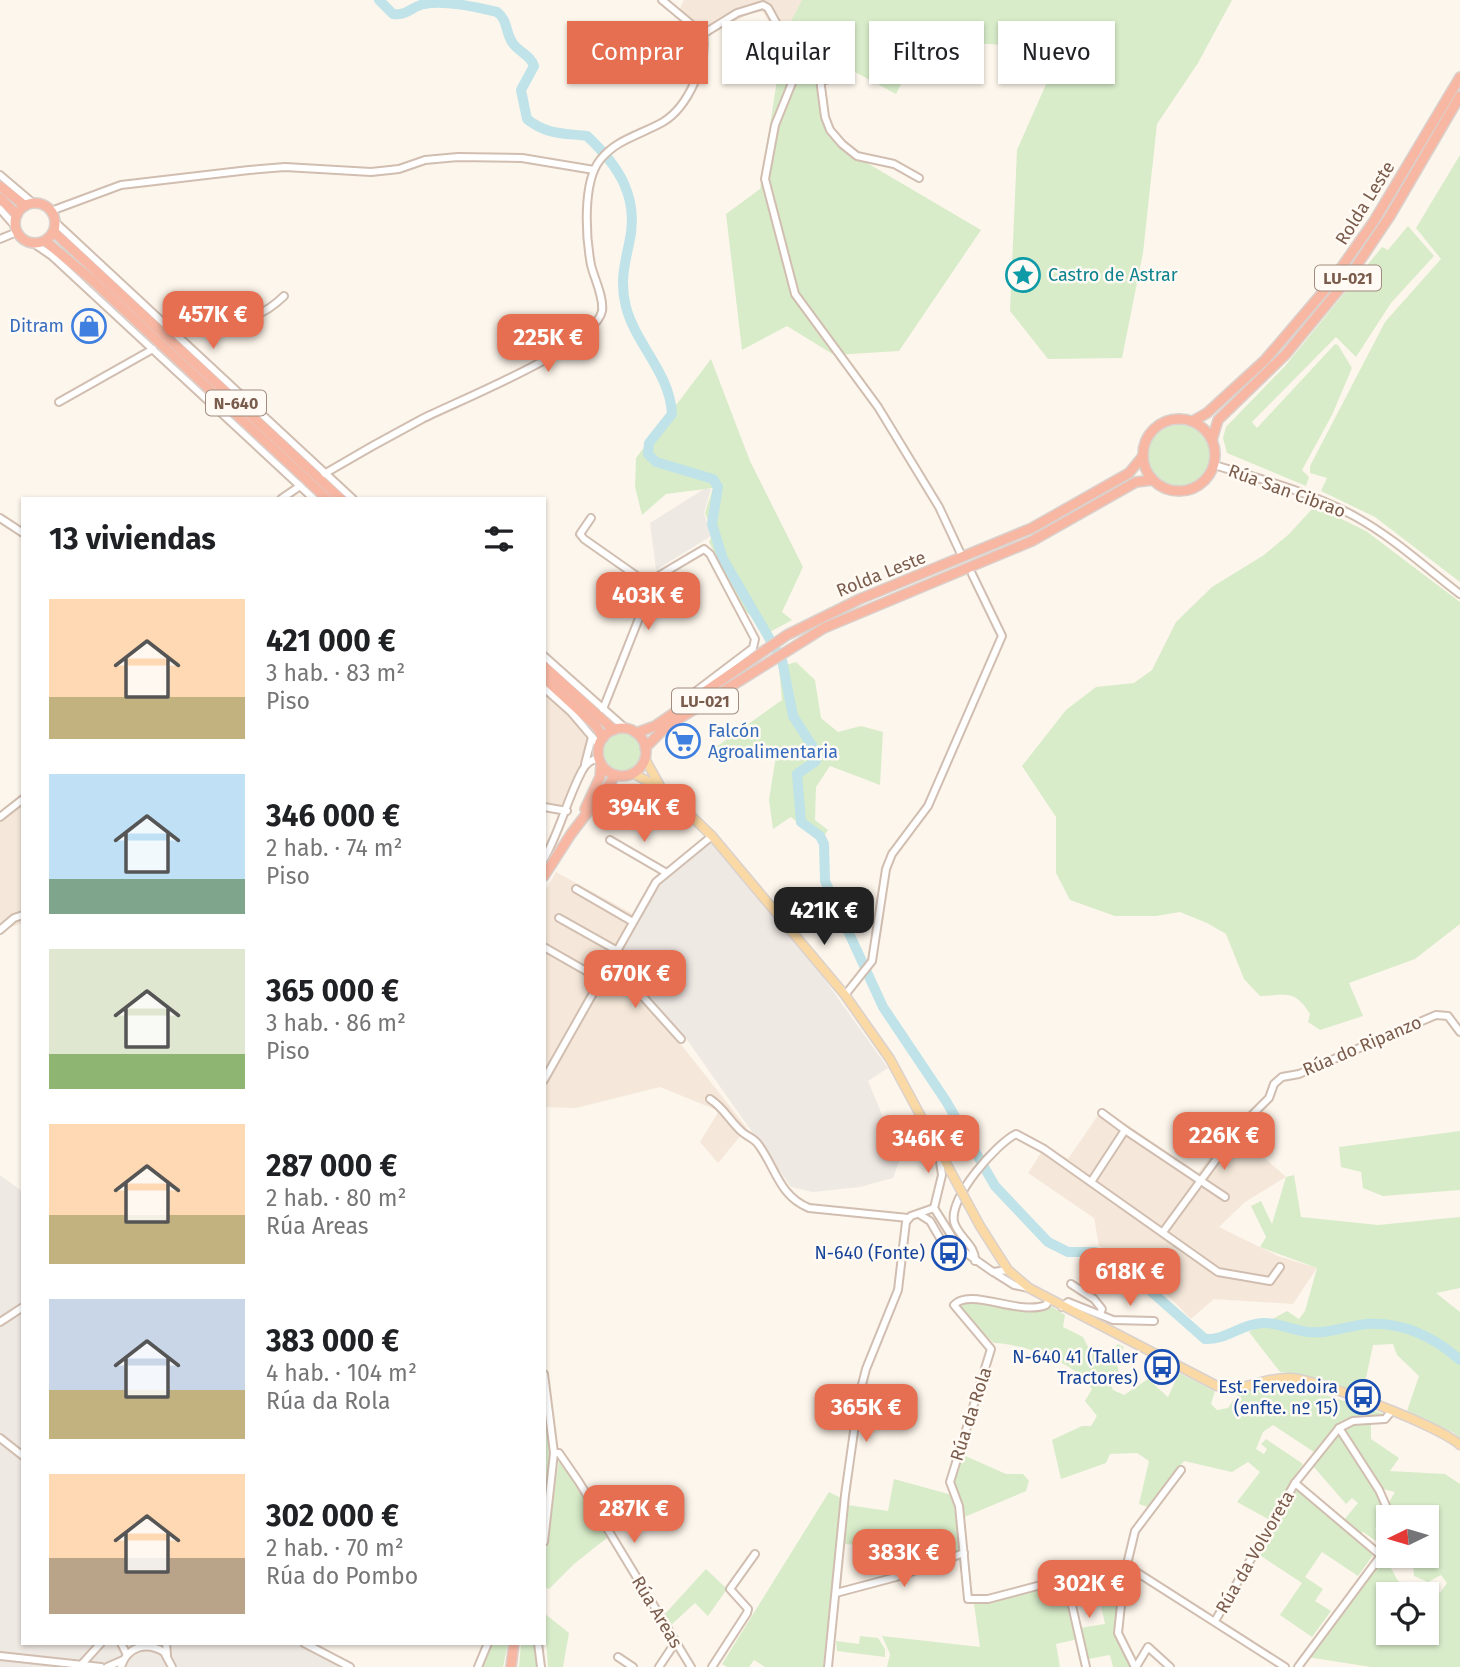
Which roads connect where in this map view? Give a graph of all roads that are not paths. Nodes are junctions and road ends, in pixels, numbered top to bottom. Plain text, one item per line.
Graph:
1 (662, 0) edge
2 (764, 3) edge
3 (687, 21) edge
4 (775, 21) edge
5 (708, 31) edge
6 (1460, 77) edge
7 (690, 84) edge
8 (790, 84) edge
9 (821, 84) edge
10 (1460, 96) edge
11 (594, 170) junction
12 (0, 175) edge
13 (919, 178) dead end
14 (0, 186) edge
15 (0, 198) edge
16 (29, 205) junction
17 (73, 205) junction
18 (0, 208) edge
19 (51, 211) junction
20 (17, 215) junction
21 (55, 225) junction
22 (16, 229) junction
23 (0, 239) edge
24 (45, 241) junction
25 (33, 243) junction
26 (284, 296) dead end
27 (176, 334) junction
28 (153, 349) junction
29 (59, 402) dead end
30 (1193, 421) junction
31 (1212, 440) junction
32 (1143, 456) junction
33 (1214, 466) junction
34 (324, 474) junction
35 (1153, 480) junction
36 (300, 486) junction
37 (284, 497) edge
38 (312, 497) edge
39 (325, 497) edge
40 (339, 497) edge
41 (350, 497) edge
42 (591, 518) dead end
43 (0, 519) edge
44 (21, 532) edge
45 (960, 552) dead end
46 (972, 574) dead end
47 (652, 586) junction
48 (1460, 594) edge
49 (546, 658) edge
50 (546, 668) edge
51 (546, 680) edge
52 (546, 690) edge
53 (694, 699) junction
54 (603, 709) junction
55 (625, 728) junction
56 (614, 730) junction
57 (636, 733) junction
58 (591, 736) junction
59 (601, 741) junction
60 (645, 748) junction
61 (645, 759) junction
62 (600, 761) junction
63 (584, 767) junction
64 (632, 773) junction
65 (616, 775) junction
66 (663, 789) junction
67 (21, 801) edge
68 (546, 807) edge
69 (566, 811) junction
70 (0, 817) edge
71 (576, 827) junction
72 (712, 836) junction
73 (610, 840) dead end
74 (546, 855) edge
75 (665, 872) junction
76 (546, 873) edge
77 (576, 889) dead end
78 (21, 916) edge
79 (559, 918) dead end
80 (633, 922) junction
81 (0, 930) edge
82 (546, 948) edge
83 (616, 950) junction
84 (611, 961) junction
85 (600, 979) junction
86 (845, 995) junction
87 (1460, 1032) edge
88 (681, 1039) dead end
89 (546, 1076) edge
90 (710, 1099) dead end
91 (1102, 1113) dead end
92 (1125, 1130) junction
93 (936, 1143) junction
94 (1201, 1180) junction
95 (1091, 1182) junction
96 (1226, 1197) dead end
97 (932, 1209) junction
98 (919, 1214) junction
99 (908, 1218) junction
100 (931, 1224) junction
101 (1163, 1233) junction
102 (959, 1248) junction
103 (975, 1261) junction
104 (1280, 1267) dead end
105 (1008, 1270) junction
106 (993, 1272) junction
107 (1071, 1284) dead end
108 (1029, 1289) junction
109 (1049, 1300) junction
110 (1062, 1307) junction
111 (21, 1308) edge
112 (1100, 1314) junction
113 (1154, 1321) dead end
114 (0, 1322) edge
115 (546, 1389) edge
116 (1391, 1412) junction
117 (1339, 1428) junction
118 (0, 1438) edge
119 (1460, 1445) edge
120 (554, 1453) junction
121 (21, 1454) edge
122 (1181, 1470) dead end
123 (1295, 1483) junction
124 (1386, 1505) edge
125 (546, 1524) edge
126 (1376, 1551) edge
127 (964, 1553) junction
128 (755, 1554) dead end
129 (1376, 1558) edge
130 (1127, 1566) junction
131 (1066, 1579) junction
132 (836, 1593) junction
133 (1215, 1621) junction
134 (675, 1643) junction
135 (99, 1645) edge
136 (147, 1645) edge
137 (166, 1645) edge
138 (308, 1645) edge
139 (487, 1645) edge
140 (514, 1645) edge
141 (538, 1645) edge
142 (167, 1655) junction
143 (0, 1656) edge
144 (618, 1657) dead end
145 (23, 1659) junction
146 (123, 1661) edge
147 (1273, 1664) edge
148 (81, 1665) junction
149 (173, 1666) edge
150 (23, 1667) edge
151 (101, 1667) edge
152 (107, 1667) edge
153 (350, 1667) edge
154 (478, 1667) edge
155 (511, 1667) edge
156 (541, 1667) edge
157 (633, 1667) edge
158 (659, 1667) edge
159 (691, 1667) edge
160 (712, 1667) edge
161 (828, 1667) edge
162 (1086, 1667) edge
163 (1135, 1667) edge
164 (1170, 1667) edge
165 (1285, 1667) edge
166 (1298, 1667) edge

1 - 3 street
2 - 4 street
2 - 5 street
6 - 30 highway, Rolda Leste / LU-021
7 - 11 street
8 - 45 street
9 - 13 street
10 - 31 highway, Rolda Leste / LU-021
11 - 17 street
11 - 34 street
12 - 16 street
14 - 16 highway
15 - 20 highway
16 - 19 highway
16 - 20 highway
17 - 19 street
17 - 21 street
18 - 22 street
19 - 21 highway, N-640
20 - 22 highway
21 - 24 highway
21 - 27 street
21 - 40 highway, N-640
22 - 23 street
22 - 25 highway
24 - 25 highway
24 - 39 highway, N-640
25 - 28 street
26 - 27 street
27 - 34 street
28 - 29 street
28 - 36 street
30 - 31 highway
30 - 32 highway, Rolda Leste / LU-021
31 - 33 highway
32 - 35 highway
32 - 53 highway, Rolda Leste / LU-021
33 - 35 highway
33 - 48 street, Rúa San Cibrao
34 - 41 street
35 - 60 highway, Rolda Leste / LU-021
36 - 37 street
36 - 38 street
42 - 47 street
43 - 44 street
46 - 86 street
47 - 53 street
47 - 54 street
49 - 54 street
50 - 56 highway
51 - 59 highway
52 - 58 street
53 - 57 highway, Rolda Leste / LU-021
54 - 55 street
55 - 56 highway
55 - 57 highway
56 - 59 highway
57 - 60 highway
58 - 59 street
58 - 63 street
59 - 62 highway
60 - 61 highway
61 - 64 highway
61 - 66 main road
62 - 63 street
62 - 65 highway
62 - 71 highway
63 - 69 street
64 - 65 highway
64 - 66 main road
65 - 71 highway
66 - 72 main road
67 - 70 street
68 - 69 street
69 - 74 street
71 - 76 highway
72 - 75 street
72 - 86 main road
73 - 75 street
75 - 80 street
77 - 80 street
78 - 81 street
79 - 83 street
80 - 83 street
82 - 85 street
83 - 84 street
84 - 85 street
84 - 88 street
85 - 89 street
86 - 93 main road
87 - 94 street, Rúa do Ripanzo
90 - 99 street
91 - 92 street
92 - 94 street
92 - 95 street
93 - 97 street
93 - 105 main road, bridge
94 - 96 street
94 - 101 street, Rúa do Ripanzo
95 - 101 street
95 - 103 street
97 - 98 street
97 - 100 street
97 - 102 street
98 - 99 street
98 - 100 street
99 - 132 street
100 - 102 street
101 - 104 street
102 - 103 street
103 - 106 street
105 - 106 street
105 - 108 main road
106 - 108 street
107 - 112 street
108 - 109 main road
109 - 110 main road
109 - 127 street, Rúa da Rola
110 - 112 street
110 - 116 main road
111 - 114 street
112 - 113 street
115 - 120 street
116 - 117 street
116 - 119 main road
117 - 123 street, Rúa da Volvoreta
117 - 124 street
118 - 121 street
120 - 125 street
120 - 134 street, Rúa Areas
122 - 130 street
123 - 126 street, Rúa da Volvoreta
123 - 133 street, Rúa da Volvoreta
127 - 131 street, Rúa da Rola
127 - 132 street
128 - 160 street
129 - 166 street
130 - 131 street, Rúa da Rola
130 - 133 street
130 - 163 street
131 - 162 street
132 - 161 street
133 - 147 street
134 - 158 street
134 - 159 street, Rúa Areas
135 - 148 street
136 - 142 street
136 - 146 street
137 - 142 street
138 - 153 street
139 - 154 street
140 - 155 highway
141 - 156 street
142 - 149 street
143 - 145 street
144 - 157 street
145 - 148 street
145 - 150 street
146 - 152 street
147 - 165 street
148 - 151 street
163 - 164 street

